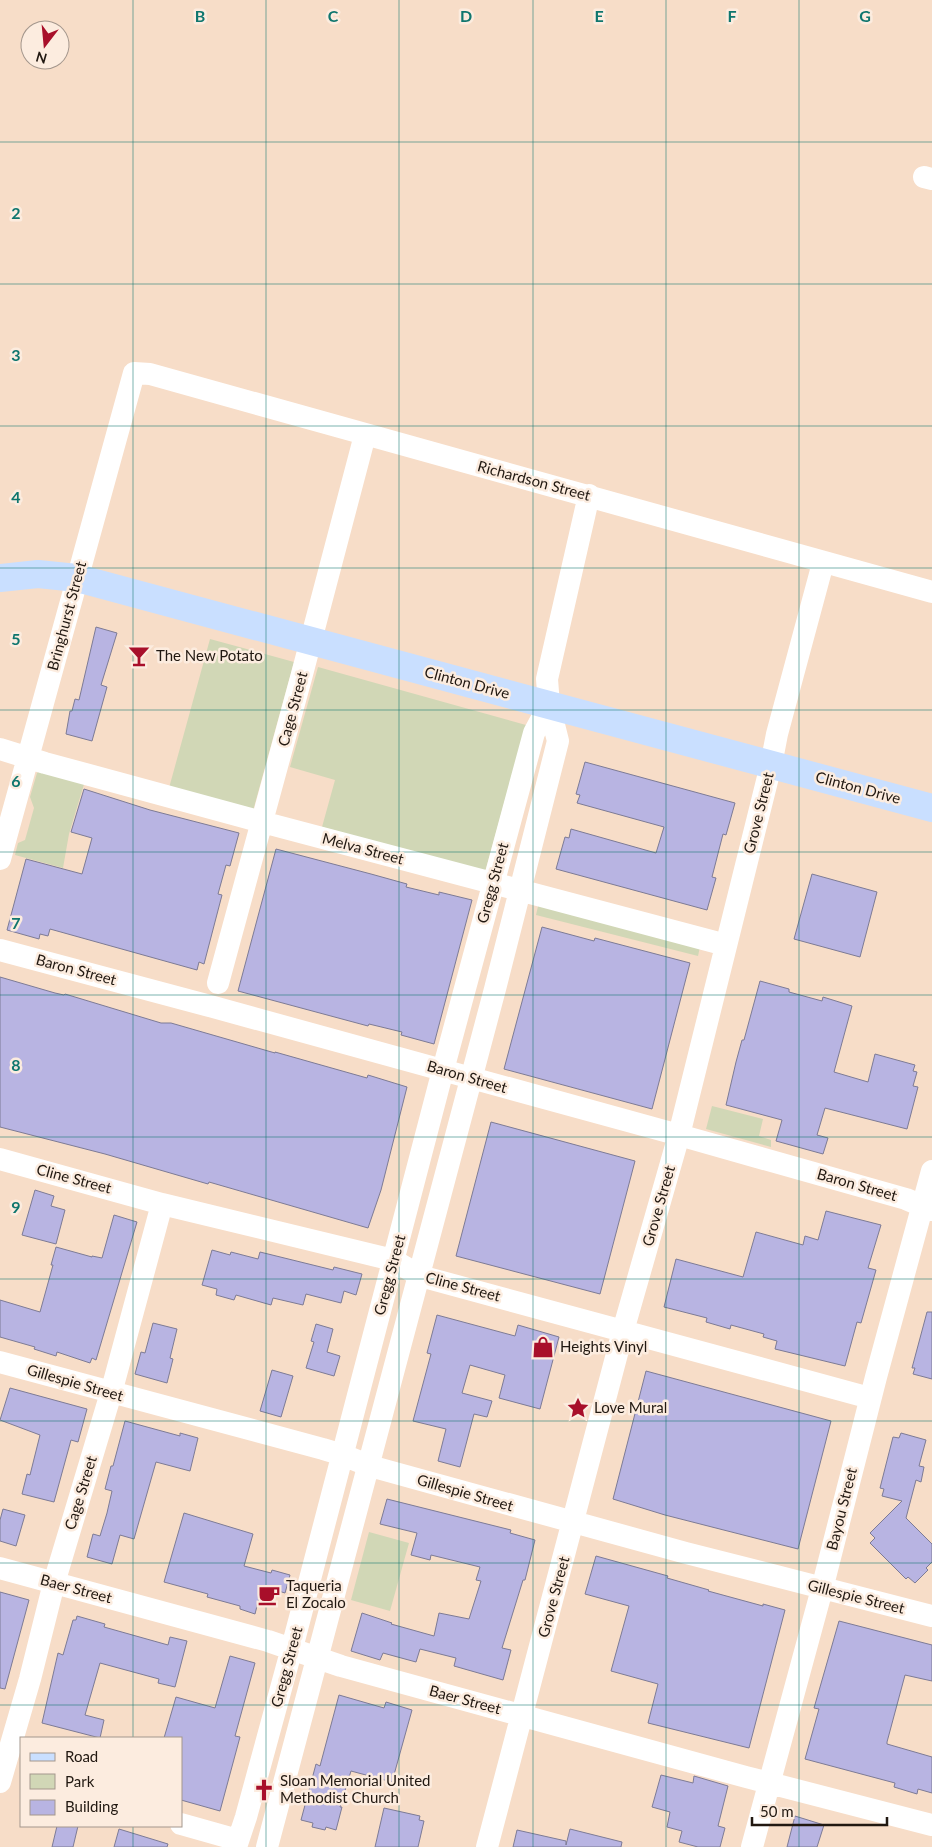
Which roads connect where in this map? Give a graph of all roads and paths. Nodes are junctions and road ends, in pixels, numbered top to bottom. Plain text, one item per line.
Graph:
1 (134, 373) joint
2 (365, 435) junction
3 (588, 496) junction
4 (823, 562) junction
5 (0, 578) edge
6 (77, 578) junction
7 (932, 592) edge
8 (310, 641) junction
9 (549, 705) junction
10 (0, 749) edge
11 (28, 758) junction
12 (771, 765) junction
13 (932, 808) edge
14 (262, 822) junction
15 (0, 858) edge
16 (493, 883) junction
17 (520, 890) junction
18 (726, 944) junction
19 (0, 950) edge
20 (218, 983) dead end
21 (443, 1070) junction
22 (471, 1079) junction
23 (679, 1135) junction
24 (0, 1159) edge
25 (932, 1171) edge
26 (162, 1204) junction
27 (927, 1209) edge
28 (393, 1260) junction
29 (420, 1276) junction
30 (623, 1331) junction
31 (0, 1362) edge
32 (111, 1393) junction
33 (870, 1398) junction
34 (343, 1455) junction
35 (370, 1466) junction
36 (574, 1523) junction
37 (0, 1568) edge
38 (54, 1583) junction
39 (822, 1589) junction
40 (932, 1616) edge
41 (292, 1648) junction
42 (318, 1659) junction
43 (523, 1716) junction
44 (8, 1779) edge
45 (770, 1783) junction
46 (182, 1824) edge
47 (932, 1825) edge
48 (237, 1843) edge
49 (267, 1847) edge
50 (487, 1847) edge
51 (752, 1847) edge

1 - 2 street, Richardson Street
1 - 6 street, Bringhurst Street
2 - 3 street, Richardson Street
2 - 8 street, Cage Street
3 - 4 street, Richardson Street
3 - 9 street, Gregg Street
4 - 7 street, Richardson Street
4 - 12 street, Grove Street
5 - 6 main road, Clinton Drive
6 - 8 main road, Clinton Drive
6 - 11 street, Bringhurst Street
8 - 9 main road, Clinton Drive
8 - 14 street, Cage Street
9 - 12 main road, Clinton Drive
9 - 16 street, Gregg Street
9 - 17 street, Gregg Street
10 - 11 street, Melva Street
11 - 14 street, Melva Street
11 - 15 street, Bringhurst Street
12 - 13 main road, Clinton Drive
12 - 18 street, Grove Street
14 - 16 street, Melva Street
14 - 20 street, Cage Street
16 - 17 street, Melva Street
16 - 21 street, Gregg Street
17 - 18 street, Melva Street
17 - 22 street, Gregg Street
18 - 23 street, Grove Street
19 - 21 street, Baron Street
21 - 22 street, Baron Street
21 - 28 street, Gregg Street
22 - 23 street, Baron Street
22 - 29 street, Gregg Street
23 - 27 street, Baron Street
23 - 30 street, Grove Street
24 - 26 street, Cline Street
25 - 27 street, Bayou Street
26 - 28 street, Cline Street
26 - 32 street, Cage Street
27 - 33 street, Bayou Street
28 - 29 street, Cline Street
28 - 34 street, Gregg Street
29 - 30 street, Cline Street
29 - 35 street, Gregg Street
30 - 33 street, Cline Street
30 - 36 street, Grove Street
31 - 32 street, Gillespie Street
32 - 34 street, Gillespie Street
32 - 38 street, Cage Street
33 - 39 street, Bayou Street
34 - 35 street, Gillespie Street
34 - 41 street, Gregg Street
35 - 36 street, Gillespie Street
35 - 42 street, Gregg Street
36 - 39 street, Gillespie Street
36 - 43 street, Grove Street
37 - 38 street, Baer Street
38 - 41 street, Baer Street
38 - 44 street, Cage Street
39 - 40 street, Gillespie Street
39 - 45 street, Bayou Street
41 - 42 street, Baer Street
41 - 48 street, Gregg Street
42 - 43 street, Baer Street
42 - 49 street, Gregg Street
43 - 45 street, Baer Street
43 - 50 street, Grove Street
45 - 47 street, Baer Street
45 - 51 street, Bayou Street
46 - 48 street

